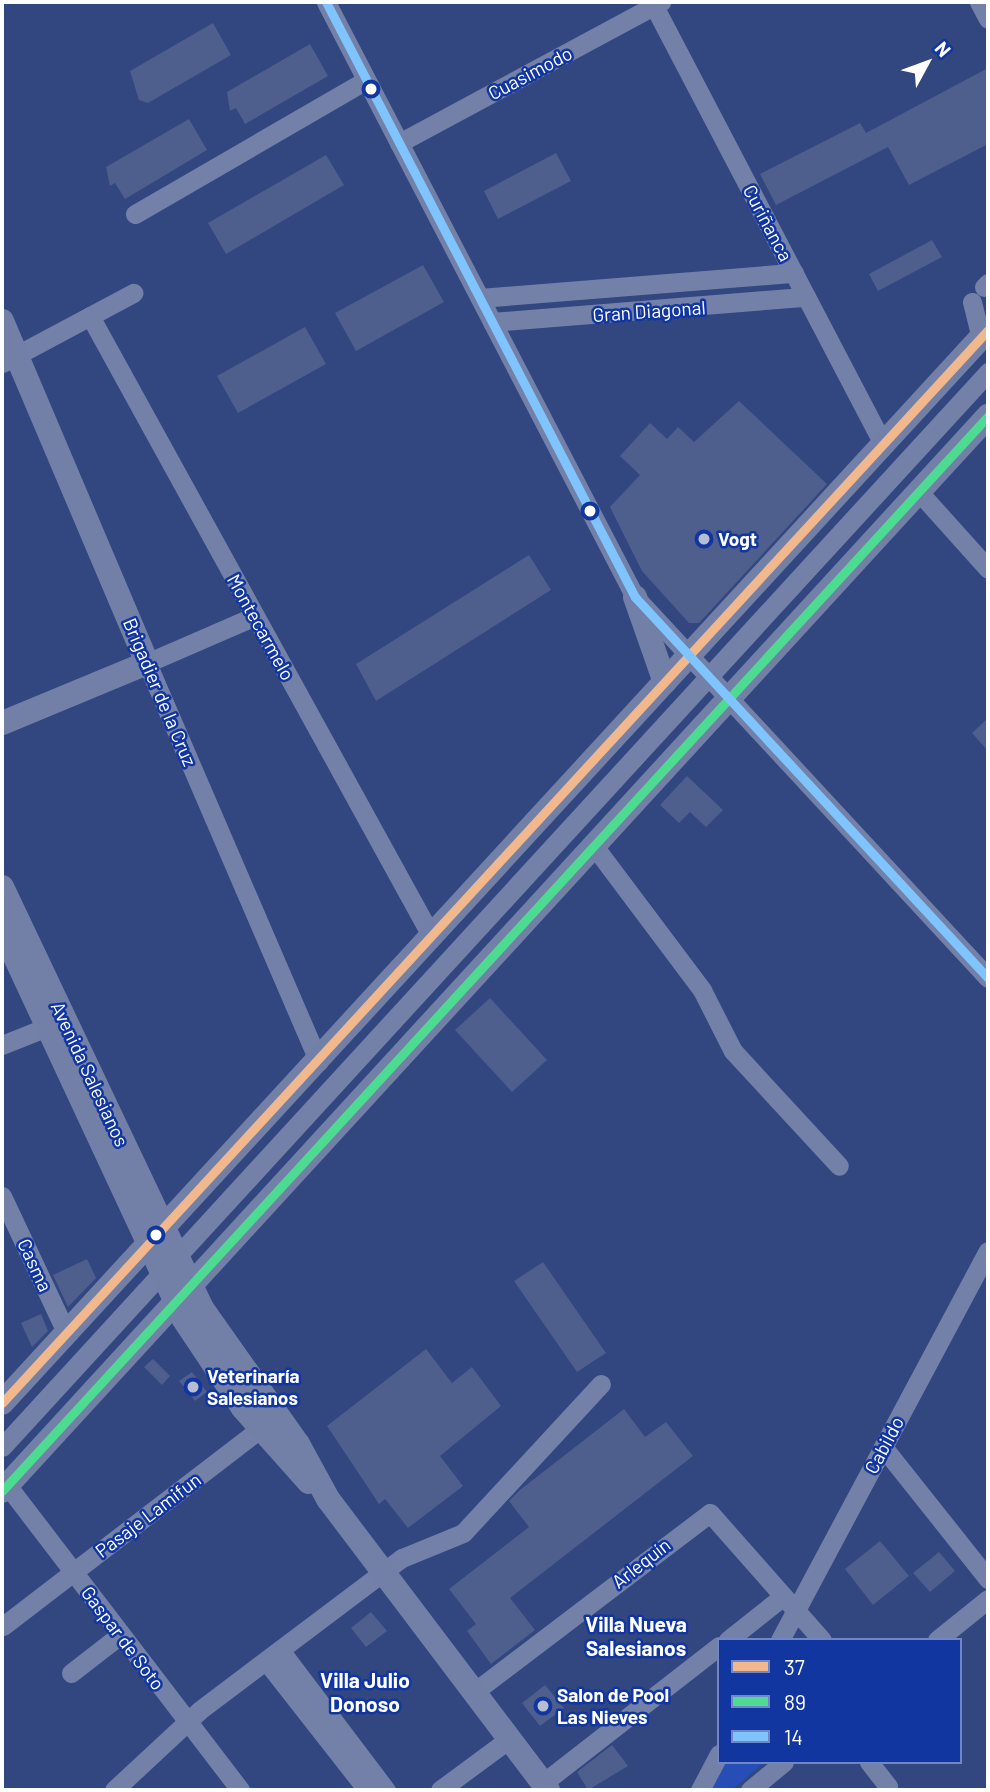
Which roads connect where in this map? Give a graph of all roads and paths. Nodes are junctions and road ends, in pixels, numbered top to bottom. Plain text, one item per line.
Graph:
1 (326, 2) edge
2 (979, 2) edge
3 (656, 3) edge
4 (988, 19) edge
5 (366, 80) junction
6 (400, 144) junction
7 (135, 214) dead end
8 (794, 273) junction
9 (982, 291) edge
10 (133, 293) dead end
11 (806, 297) junction
12 (480, 298) junction
13 (90, 316) junction
14 (2, 321) edge
15 (492, 322) junction
16 (984, 334) edge
17 (9, 359) edge
18 (988, 372) edge
19 (988, 416) edge
20 (883, 444) junction
21 (919, 492) junction
22 (988, 569) edge
23 (635, 597) junction
24 (255, 616) junction
25 (687, 658) junction
26 (147, 663) junction
27 (706, 679) junction
28 (665, 682) junction
29 (727, 702) junction
30 (2, 723) edge
31 (594, 846) junction
32 (2, 887) edge
33 (2, 929) edge
34 (432, 937) junction
35 (988, 978) edge
36 (47, 1027) junction
37 (2, 1045) edge
38 (319, 1062) junction
39 (839, 1166) dead end
40 (2, 1196) edge
41 (157, 1240) junction
42 (987, 1260) edge
43 (171, 1268) junction
44 (184, 1297) junction
45 (68, 1334) junction
46 (601, 1384) dead end
47 (2, 1403) edge
48 (260, 1429) junction
49 (2, 1447) edge
50 (883, 1447) junction
51 (4, 1488) edge
52 (328, 1499) junction
53 (73, 1572) junction
54 (384, 1574) junction
55 (988, 1579) edge
56 (988, 1599) edge
57 (789, 1603) junction
58 (2, 1626) edge
59 (120, 1635) junction
60 (730, 1638) edge
61 (780, 1638) edge
62 (820, 1638) edge
63 (939, 1638) edge
64 (717, 1649) edge
65 (273, 1656) junction
66 (71, 1673) dead end
67 (474, 1692) junction
68 (187, 1723) junction
69 (509, 1738) junction
70 (717, 1758) edge
71 (782, 1764) edge
72 (871, 1764) edge
73 (366, 1780) edge
74 (545, 1786) edge
75 (888, 1786) dead end
76 (759, 1787) edge
77 (114, 1790) edge
78 (240, 1790) edge
79 (386, 1790) edge
80 (440, 1790) edge
81 (699, 1790) edge

1 - 5 street
2 - 4 street
3 - 6 street, Cuasimodo
3 - 8 street, Curiñanca
5 - 6 street
5 - 7 street
6 - 12 street
8 - 11 street, Curiñanca
8 - 12 street, Gran Diagonal
9 - 16 street
10 - 13 street
11 - 15 street, Gran Diagonal
11 - 20 street, Curiñanca
12 - 15 street
13 - 17 street
13 - 24 street, Montecarmelo
14 - 17 main road, Brigadier de la Cruz
15 - 23 street
16 - 20 main road
17 - 26 main road, Brigadier de la Cruz
18 - 27 street
19 - 21 main road
20 - 25 main road
21 - 22 street
21 - 29 main road
23 - 25 street
23 - 28 main road
24 - 26 street
24 - 34 street, Montecarmelo
25 - 27 street
25 - 28 main road
26 - 30 main road
26 - 38 street, Brigadier de la Cruz
27 - 29 street
27 - 43 street
28 - 34 main road
29 - 31 main road
29 - 35 street
31 - 39 street
31 - 44 main road
32 - 41 main road, Avenida Salesianos
33 - 36 main road, Avenida Salesianos
34 - 38 main road
36 - 37 street
36 - 41 main road, Avenida Salesianos
38 - 41 main road
40 - 45 street, Casma
41 - 43 main road, Avenida Salesianos
41 - 45 main road
42 - 50 street, Cabildo
43 - 44 main road, Avenida Salesianos
43 - 49 street
44 - 48 main road
44 - 51 main road
44 - 52 main road
45 - 47 main road
46 - 54 street
48 - 52 main road
48 - 53 street, Pasaje Lamifun
50 - 55 street
50 - 57 street, Cabildo
51 - 53 street, Gaspar de Soto
52 - 54 main road
53 - 58 street, Pasaje Lamifun
53 - 59 street, Gaspar de Soto
54 - 65 street
54 - 67 main road
56 - 63 street
57 - 60 street
57 - 61 street, Cabildo
57 - 62 street
57 - 67 street, Arlequín
59 - 66 street
59 - 68 street, Gaspar de Soto
64 - 74 street
65 - 68 street
65 - 73 street
67 - 69 main road
68 - 77 street
68 - 78 street, Gaspar de Soto
69 - 74 main road
69 - 80 street
70 - 81 street
71 - 76 street
72 - 75 street
73 - 79 street

